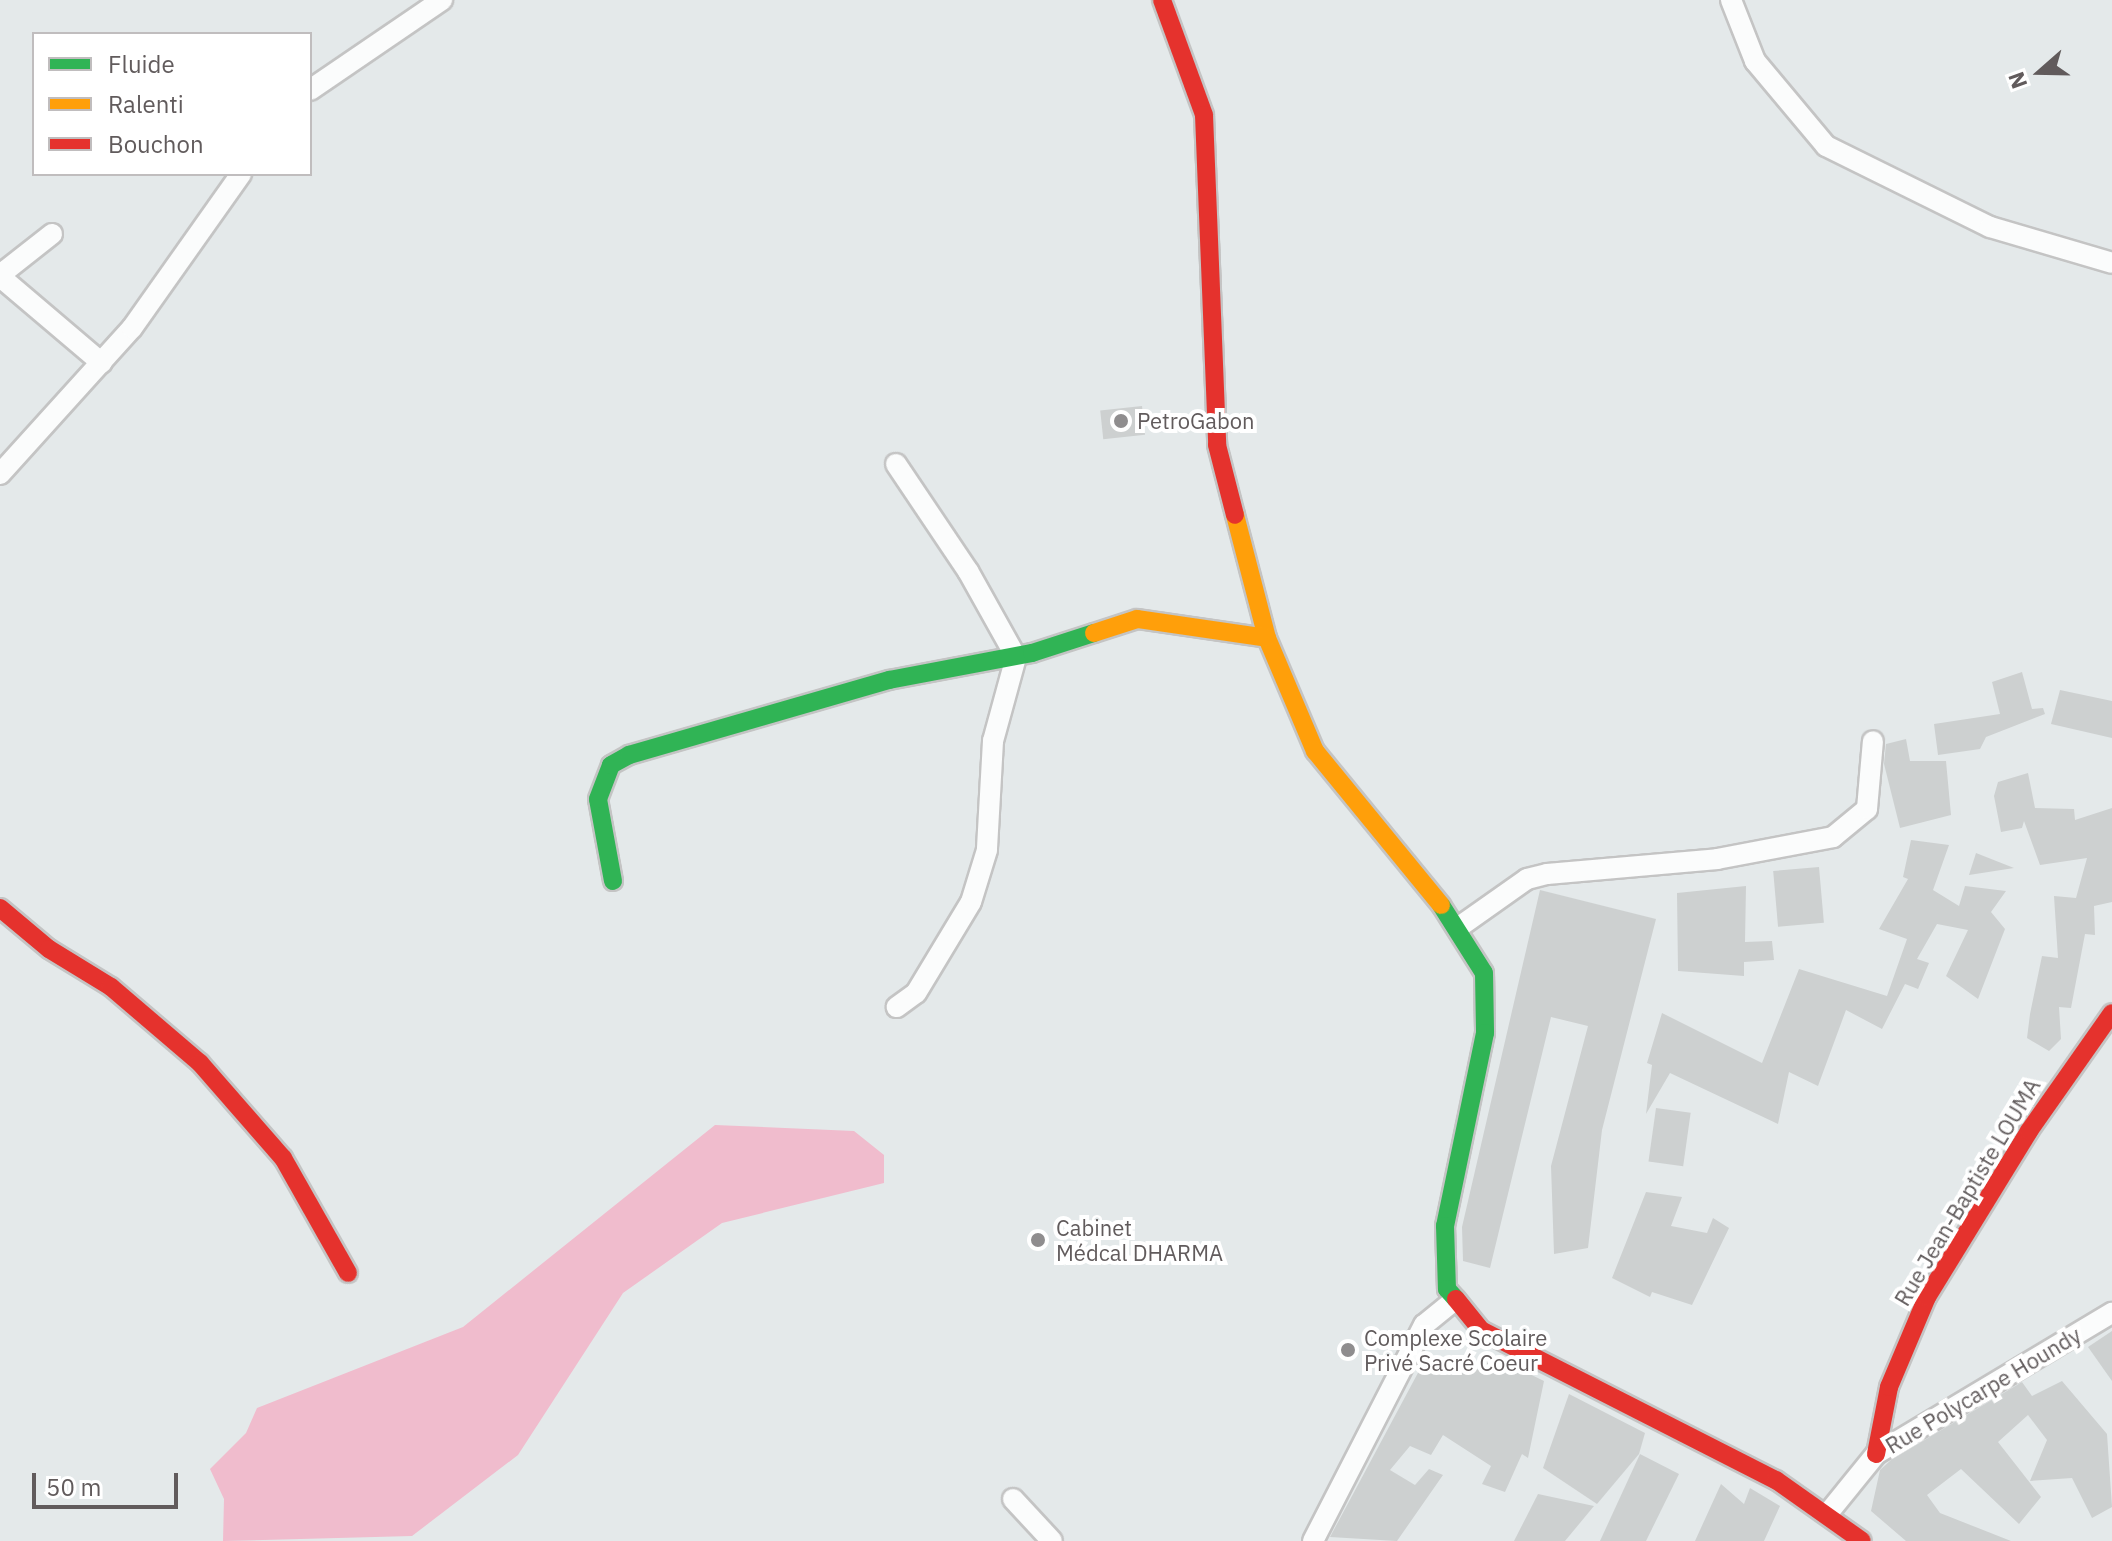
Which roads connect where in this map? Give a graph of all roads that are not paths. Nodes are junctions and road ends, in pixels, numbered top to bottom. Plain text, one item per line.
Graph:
1 (442, 0) edge
2 (1162, 0) edge
3 (1731, 0) edge
4 (312, 89) edge
5 (240, 176) edge
6 (52, 234) dead end
7 (2112, 263) edge
8 (102, 363) junction
9 (896, 464) dead end
10 (0, 474) edge
11 (1267, 638) junction
12 (1016, 657) junction
13 (1873, 741) dead end
14 (613, 881) dead end
15 (0, 908) edge
16 (1459, 927) junction
17 (897, 1007) dead end
18 (2112, 1013) edge
19 (348, 1273) dead end
20 (1454, 1301) junction
21 (2112, 1313) edge
22 (1876, 1454) junction
23 (1013, 1499) dead end
24 (1829, 1512) junction
25 (1052, 1541) edge
26 (1313, 1541) edge
27 (1862, 1541) edge

1 - 4 street
2 - 11 main road
3 - 7 street
5 - 8 street
6 - 8 street
8 - 10 street
9 - 12 street
11 - 12 main road
11 - 16 main road
12 - 14 main road
12 - 17 street
13 - 16 street
15 - 19 main road
16 - 20 main road
18 - 22 main road, Rue Jean-Baptiste LOUMA
20 - 24 main road
20 - 26 street
21 - 22 street, Rue Polycarpe Houndy
22 - 24 street, Rue Polycarpe Houndy
23 - 25 street
24 - 27 main road

